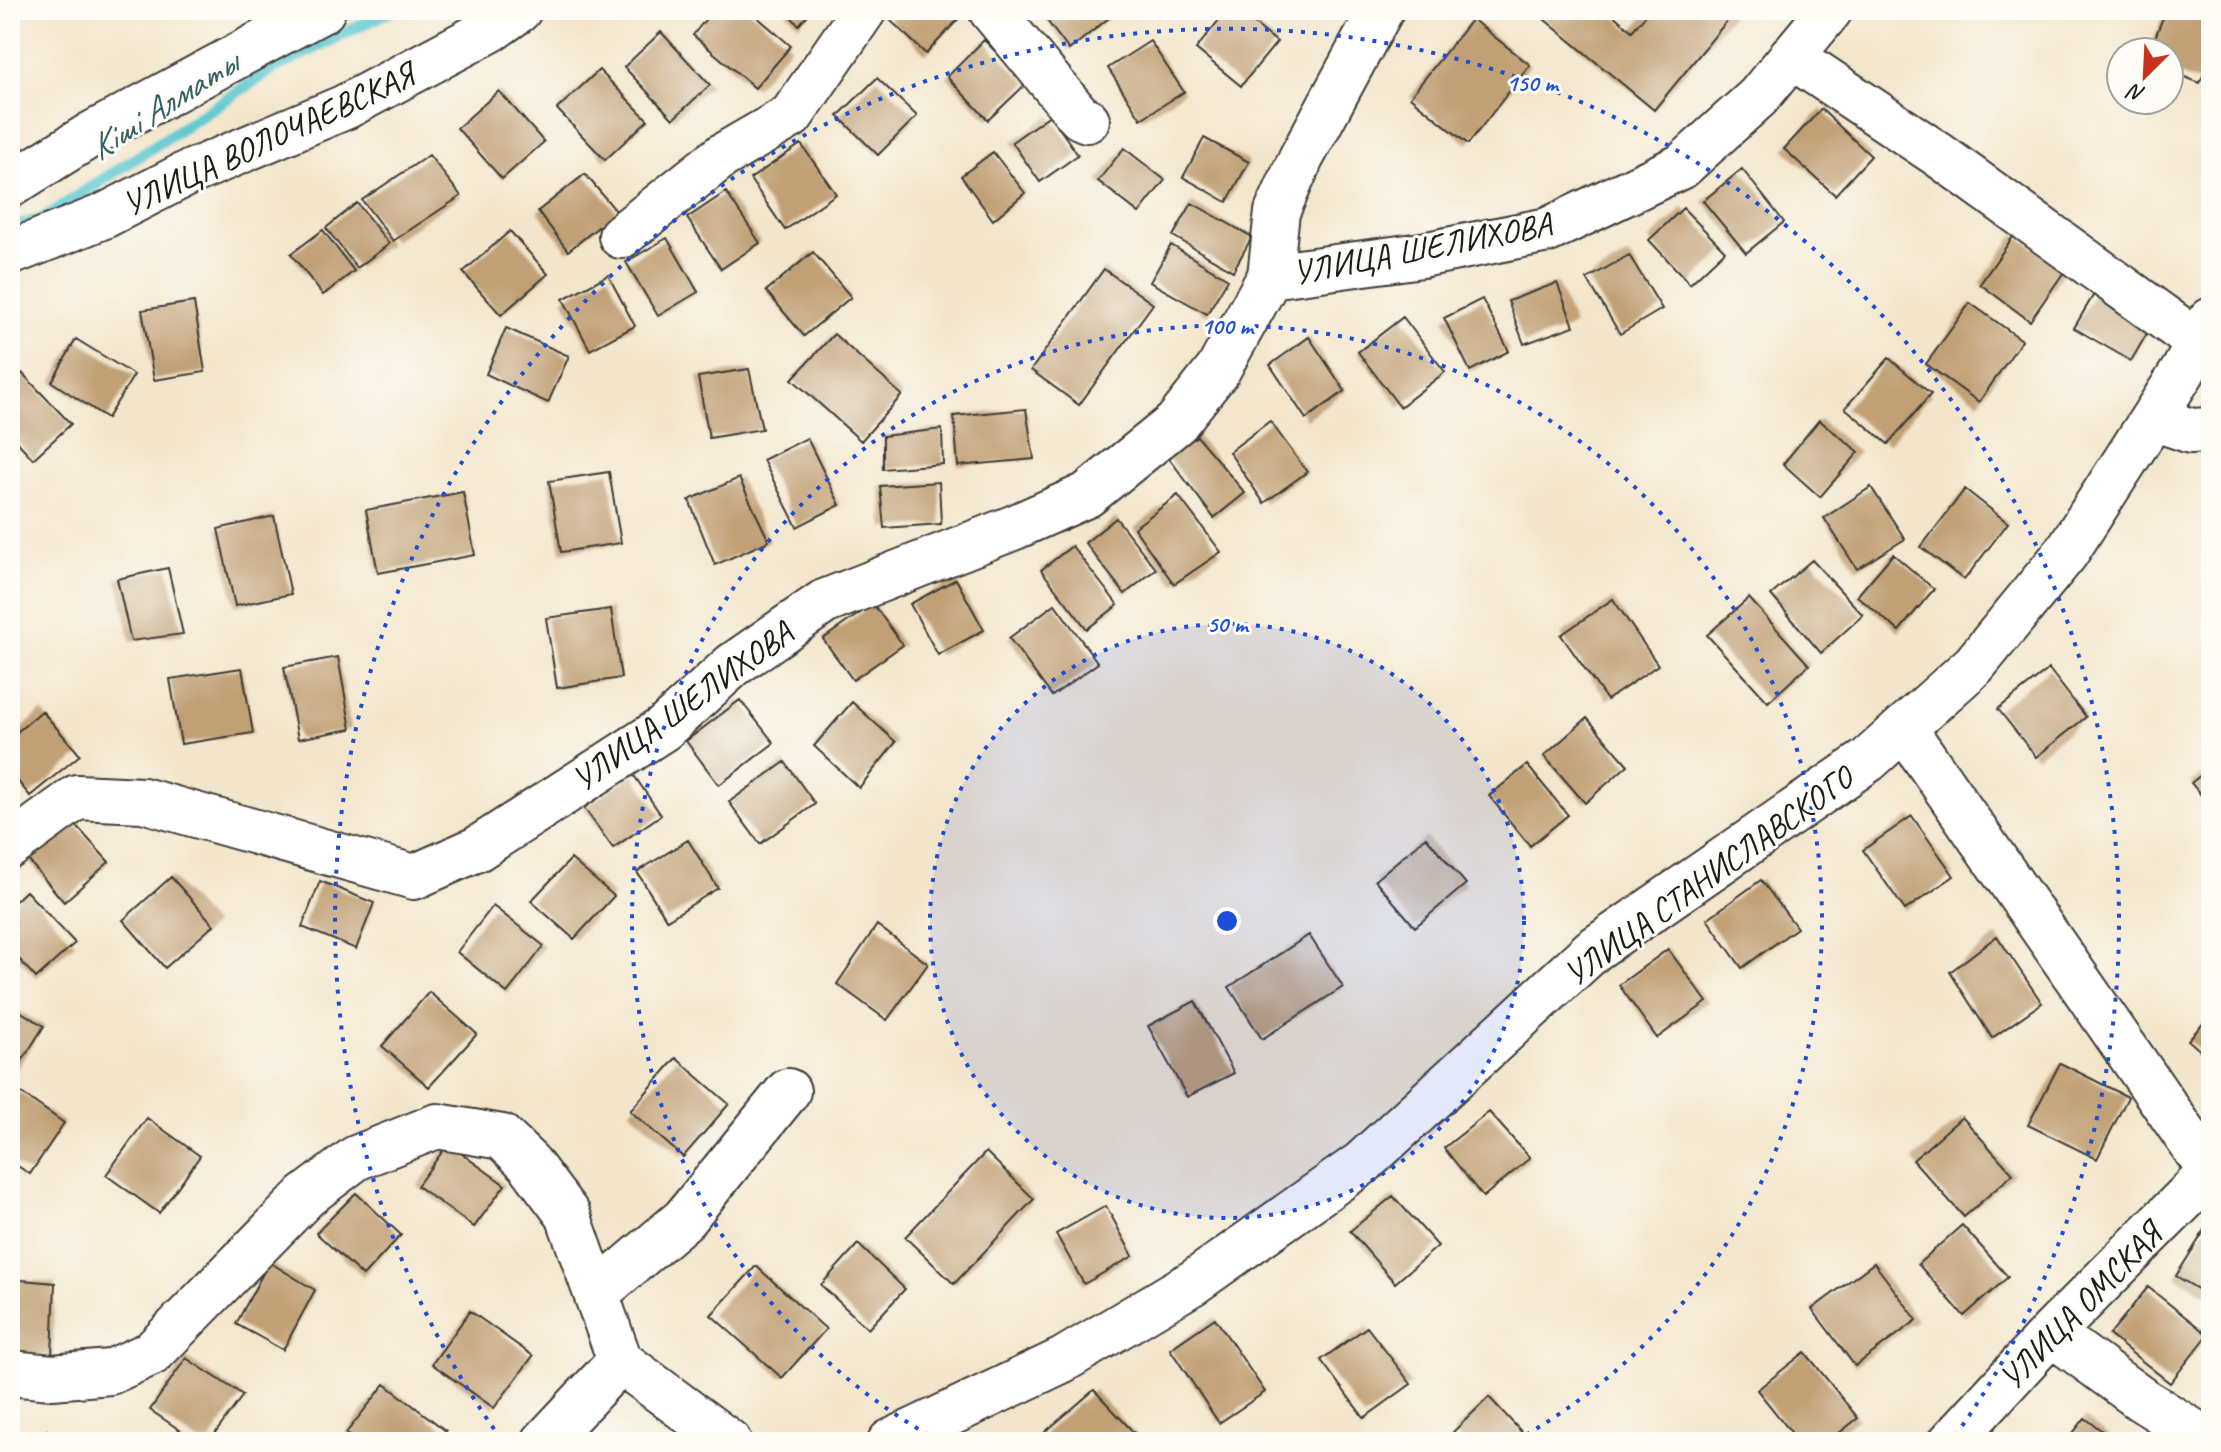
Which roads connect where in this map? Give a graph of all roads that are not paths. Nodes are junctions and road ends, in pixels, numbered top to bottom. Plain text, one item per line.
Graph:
1 (323, 10) edge
2 (519, 10) edge
3 (864, 10) edge
4 (991, 10) edge
5 (1381, 10) edge
6 (1830, 10) edge
7 (1791, 56) junction
8 (1087, 120) dead end
9 (10, 185) edge
10 (621, 236) dead end
11 (10, 253) edge
12 (1270, 276) junction
13 (2205, 331) edge
14 (2153, 418) junction
15 (2211, 430) edge
16 (1904, 728) junction
17 (10, 846) edge
18 (788, 1091) dead end
19 (2211, 1172) edge
20 (597, 1293) junction
21 (2051, 1333) junction
22 (620, 1361) junction
23 (10, 1373) edge
24 (544, 1442) edge
25 (729, 1442) edge
26 (890, 1442) edge
27 (1951, 1442) edge
28 (2210, 1442) edge

1 - 9 street
2 - 11 street, УЛИЦА ВОЛОЧАЕВСКАЯ
3 - 10 street
4 - 8 street
5 - 12 street, УЛИЦА ШЕЛИХОВА
6 - 7 street, УЛИЦА ШЕЛИХОВА
7 - 12 street, УЛИЦА ШЕЛИХОВА
7 - 13 street
12 - 17 street, УЛИЦА ШЕЛИХОВА
13 - 14 street, УЛИЦА СТАНИСЛАВСКОГО
14 - 15 street
14 - 16 street, УЛИЦА СТАНИСЛАВСКОГО
16 - 19 street
16 - 26 street, УЛИЦА СТАНИСЛАВСКОГО
18 - 20 street
19 - 21 street, УЛИЦА ОМСКАЯ
20 - 22 street
20 - 23 street
21 - 27 street, УЛИЦА ОМСКАЯ
21 - 28 street
22 - 24 street
22 - 25 street

